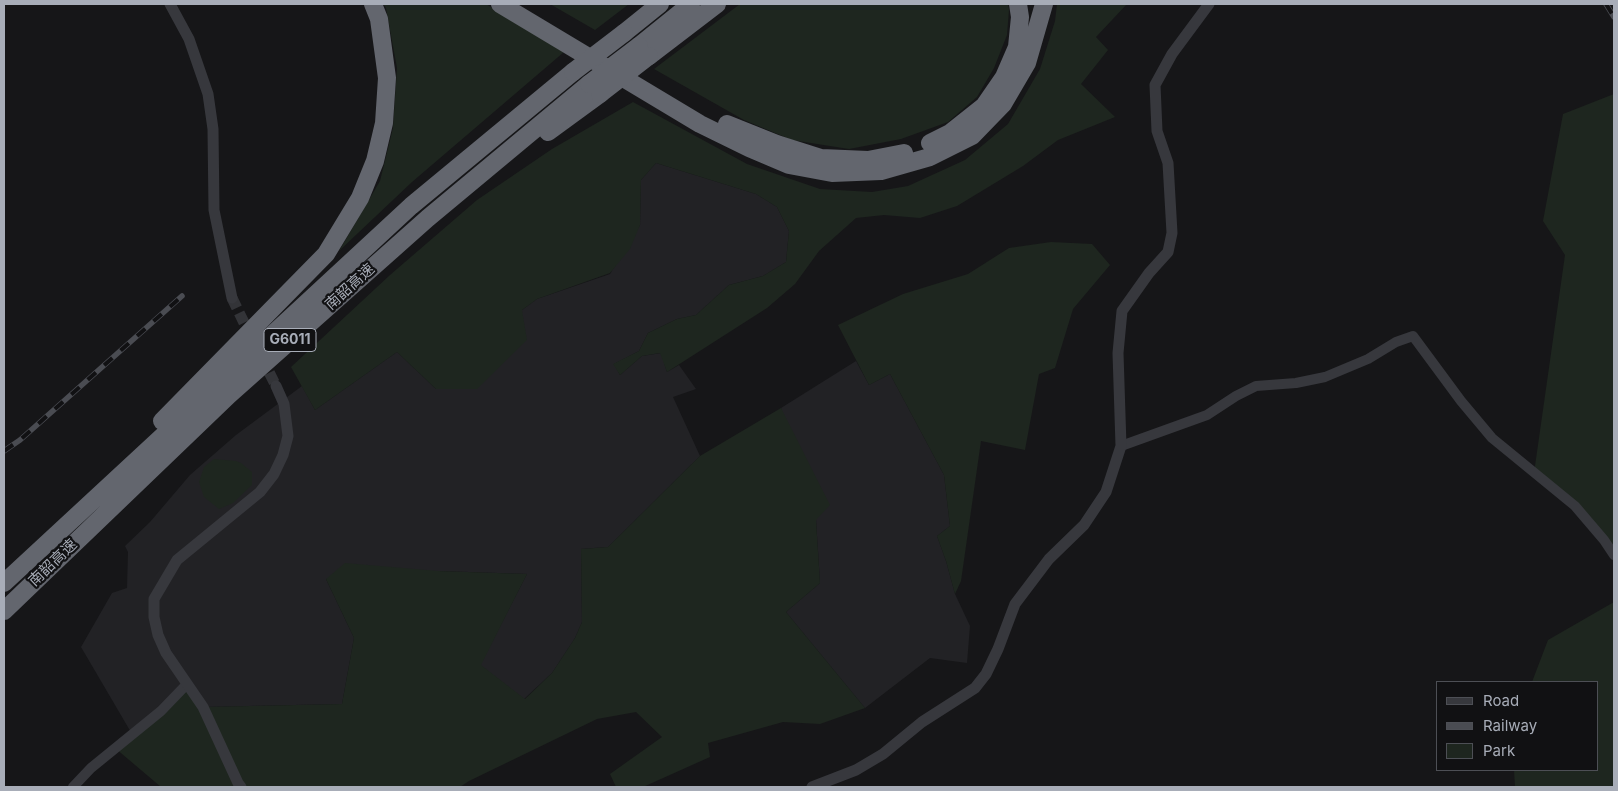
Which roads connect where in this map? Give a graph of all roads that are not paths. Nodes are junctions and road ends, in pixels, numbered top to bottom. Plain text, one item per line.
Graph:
1 (170, 4) edge
2 (373, 4) edge
3 (500, 4) edge
4 (524, 4) edge
5 (660, 4) edge
6 (691, 4) edge
7 (717, 4) edge
8 (1018, 4) edge
9 (1044, 4) edge
10 (1209, 4) edge
11 (644, 51) junction
12 (232, 298) tunnel mouth
13 (276, 386) tunnel mouth
14 (1121, 446) junction
15 (1614, 555) edge
16 (4, 582) edge
17 (4, 611) edge
18 (187, 684) junction
19 (73, 787) edge
20 (241, 787) edge
21 (812, 787) edge

1 - 12 street
2 - 16 highway
3 - 9 highway
4 - 8 highway
5 - 16 highway, 南韶高速 / G6011, bridge
6 - 11 highway, 南韶高速 / G6011
7 - 11 highway
10 - 14 street
11 - 17 highway, 南韶高速 / G6011, bridge
13 - 18 street
14 - 15 street
14 - 21 street
18 - 19 street
18 - 20 street

